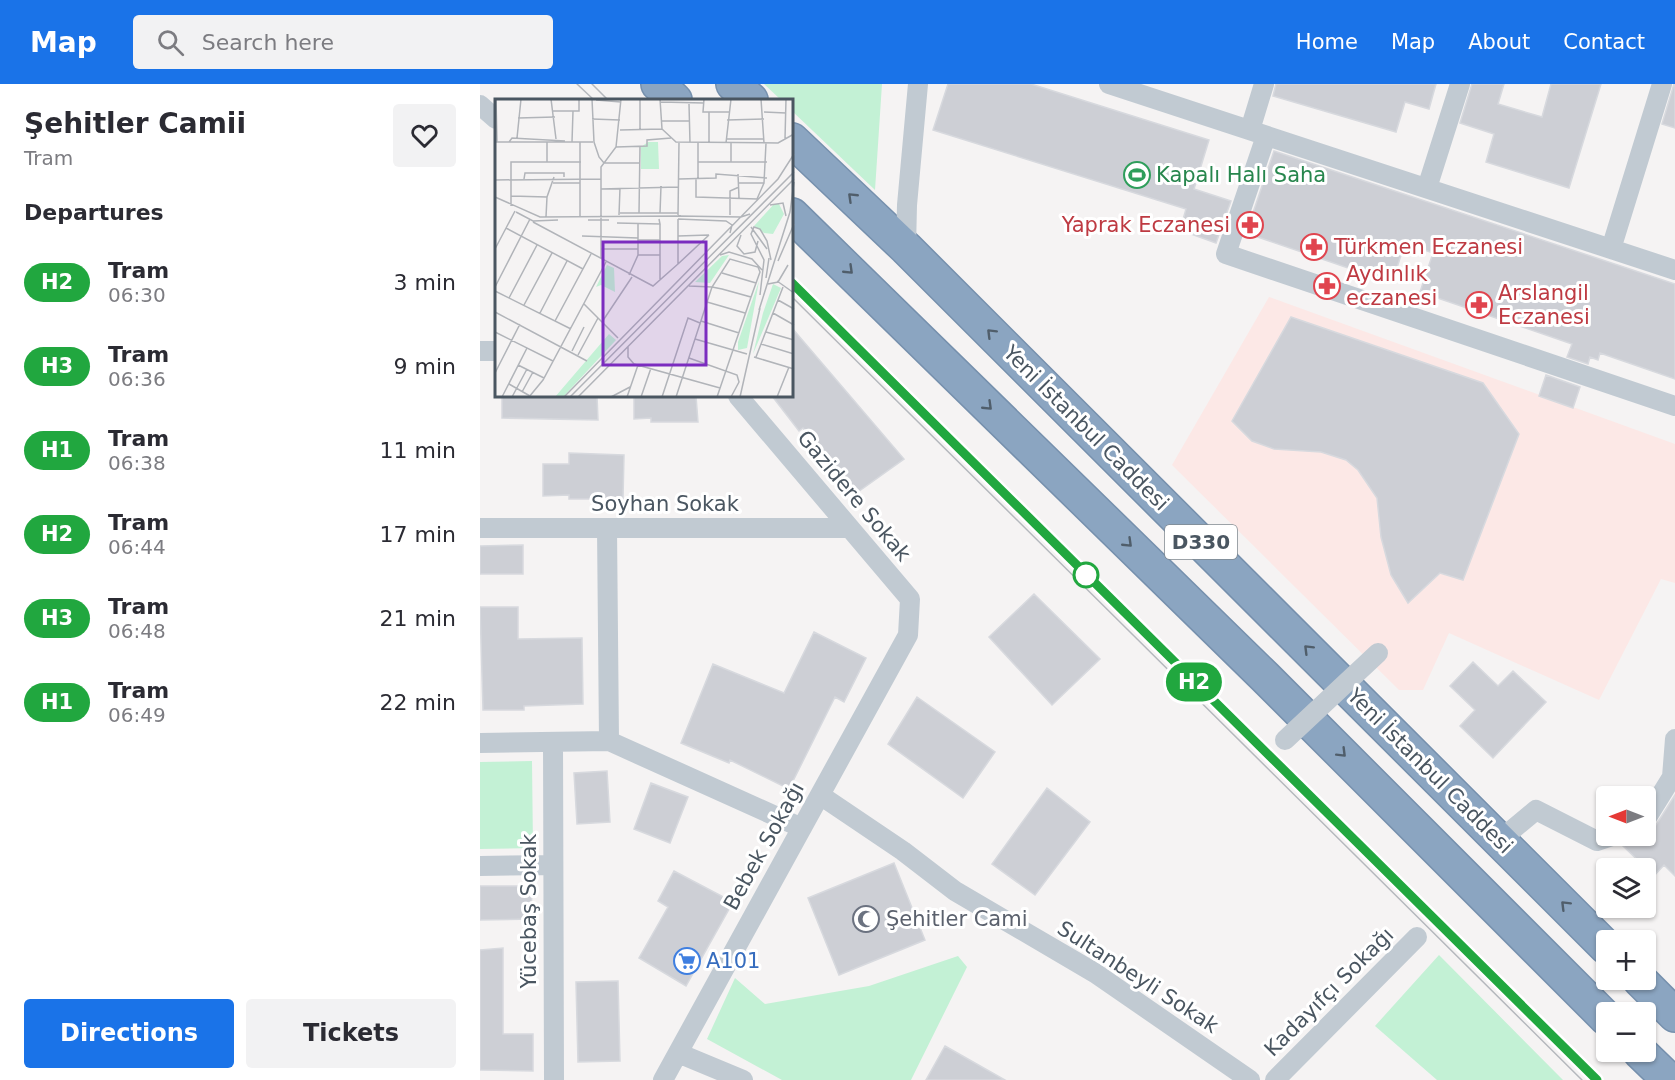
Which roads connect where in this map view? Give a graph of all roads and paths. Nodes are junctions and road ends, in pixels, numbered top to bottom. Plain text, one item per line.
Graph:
1 (658, 84) edge
2 (733, 84) edge
3 (918, 84) edge
4 (1109, 84) edge
5 (1264, 84) edge
6 (1460, 84) edge
7 (1662, 84) edge
8 (674, 99) edge
9 (750, 99) edge
10 (480, 105) edge
11 (495, 118) edge
12 (1258, 133) junction
13 (794, 142) edge
14 (1427, 189) junction
15 (794, 217) edge
16 (906, 248) junction
17 (1611, 249) junction
18 (1675, 270) edge
19 (740, 398) edge
20 (1675, 406) edge
21 (480, 528) edge
22 (607, 528) junction
23 (850, 528) junction
24 (908, 635) joint
25 (1378, 653) dead end
26 (1675, 739) edge
27 (1285, 740) dead end
28 (609, 741) junction
29 (553, 742) junction
30 (480, 743) edge
31 (1675, 745) edge
32 (820, 795) junction
33 (1656, 803) edge
34 (802, 828) junction
35 (1500, 840) junction
36 (1596, 841) edge
37 (553, 865) junction
38 (480, 866) edge
39 (1596, 936) edge
40 (1417, 938) dead end
41 (1650, 990) edge
42 (1596, 1008) edge
43 (1675, 1015) edge
44 (678, 1053) junction
45 (1650, 1062) edge
46 (554, 1080) edge
47 (663, 1080) edge
48 (742, 1080) edge
49 (1250, 1080) edge
50 (1275, 1080) edge
51 (1669, 1080) edge

1 - 8 highway
2 - 9 highway
3 - 16 street
4 - 12 street
5 - 12 street
6 - 14 street
7 - 17 street
10 - 11 street
12 - 14 street
12 - 20 street
16 -> 13 highway, Yeni İstanbul Caddesi / D330
14 - 17 street
15 -> 42 highway, D330
35 -> 16 highway, Yeni İstanbul Caddesi / D330
17 - 18 street
19 - 23 street, Gazidere Sokak
21 - 22 street, Soyhan Sokak
22 - 23 street, Soyhan Sokak
22 - 28 street
23 - 24 street, Gazidere Sokak
24 - 32 street, Bebek Sokağı
25 - 27 street, bridge
26 - 31 street
28 - 29 street
28 - 34 street
29 - 30 street
29 - 37 street, Yücebaş Sokak
31 - 33 street
32 - 34 street, Bebek Sokağı
32 - 49 street, Sultanbeyli Sokak
34 - 44 street, Bebek Sokağı
35 - 36 street
39 -> 35 highway, Yeni İstanbul Caddesi / D330
37 - 38 street
37 - 46 street, Yücebaş Sokak
40 - 50 street, Kadayıfçı Sokağı
41 - 43 highway
44 - 47 street, Bebek Sokağı
44 - 48 street
45 - 51 highway

